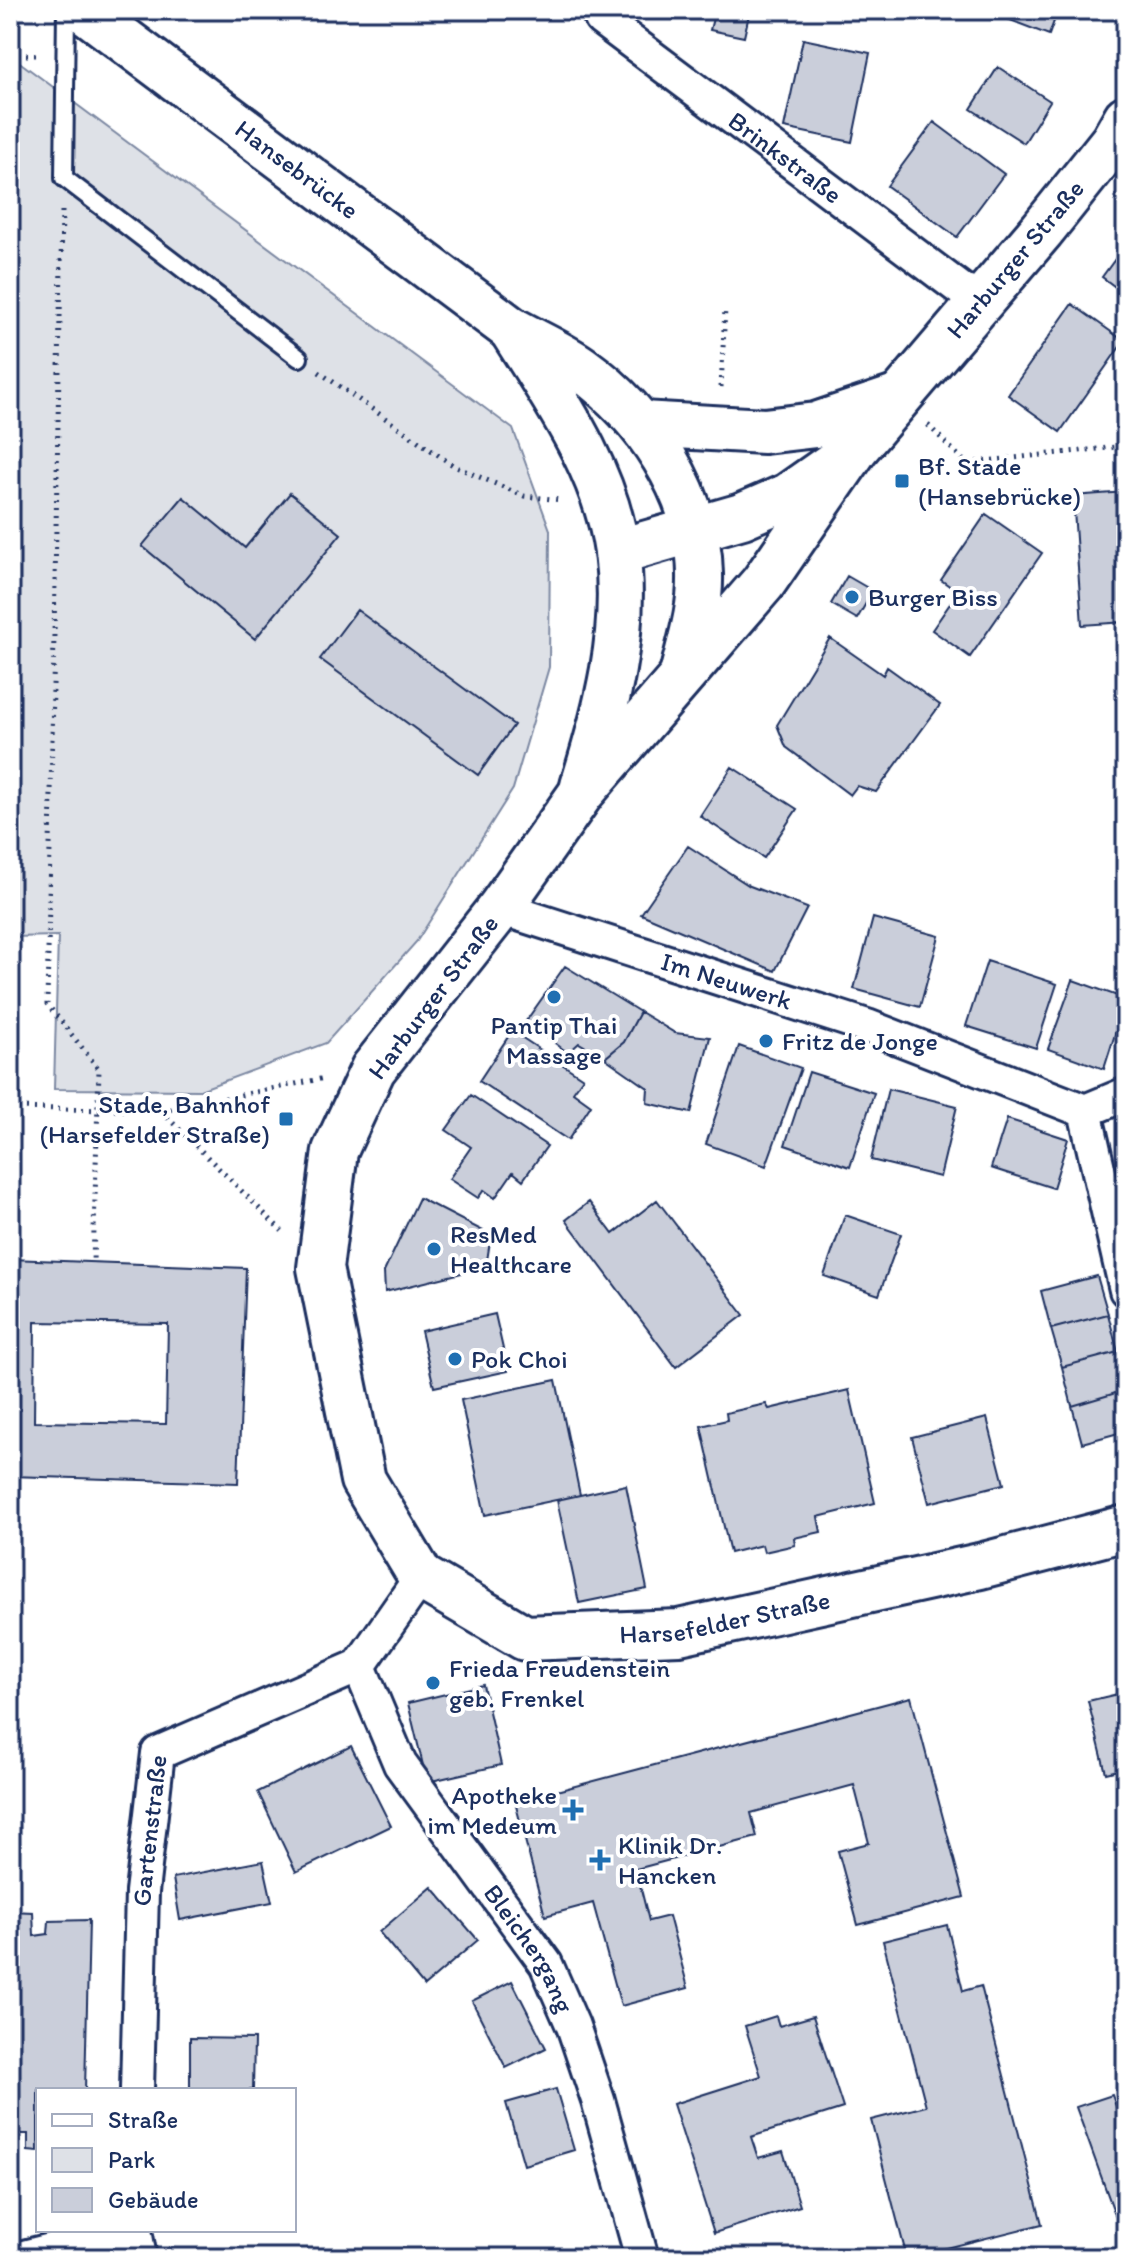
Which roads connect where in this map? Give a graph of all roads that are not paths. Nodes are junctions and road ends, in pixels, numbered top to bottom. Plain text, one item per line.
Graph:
1 (66, 10) edge
2 (84, 10) edge
3 (599, 14) edge
4 (1126, 118) edge
5 (978, 302) junction
6 (511, 329) junction
7 (299, 358) road end
8 (899, 397) junction
9 (641, 424) junction
10 (856, 448) junction
11 (693, 529) junction
12 (617, 552) junction
13 (700, 573) junction
14 (763, 583) junction
15 (682, 677) junction
16 (582, 792) junction
17 (500, 908) junction
18 (1126, 1094) edge
19 (1085, 1111) junction
20 (320, 1268) joint
21 (1126, 1290) edge
22 (1126, 1528) edge
23 (421, 1577) junction
24 (359, 1666) junction
25 (137, 2088) edge
26 (124, 2232) edge
27 (133, 2232) edge
28 (20, 2258) edge
29 (140, 2258) edge
30 (642, 2258) edge

1 - 7 lane
2 - 6 main road, Hansebrücke
3 - 5 street, Brinkstraße
4 - 5 main road, Harburger Straße
5 - 8 main road, Harburger Straße
6 - 9 main road, Hansebrücke
6 - 12 main road, Hansebrücke
8 - 9 main road
8 - 10 main road, Harburger Straße
9 - 11 main road, Hansebrücke
10 - 11 main road, Harburger Straße
10 - 14 main road, Harburger Straße
11 - 12 main road, Harburger Straße
11 - 13 main road, Hansebrücke
12 - 13 main road
12 - 16 main road, Harburger Straße
13 - 14 main road
13 - 15 main road, Hansebrücke
14 - 15 main road, Harburger Straße
15 - 16 main road, Harburger Straße
16 - 17 main road, Harburger Straße
17 - 19 street, Im Neuwerk
17 - 20 main road, Harburger Straße
18 - 19 street
19 - 21 street
20 - 23 main road, Harsefelder Straße
22 - 23 main road, Harsefelder Straße
23 - 24 street
24 - 25 street, Gartenstraße
24 - 30 street, Bleichergang
26 - 28 street
27 - 29 street

